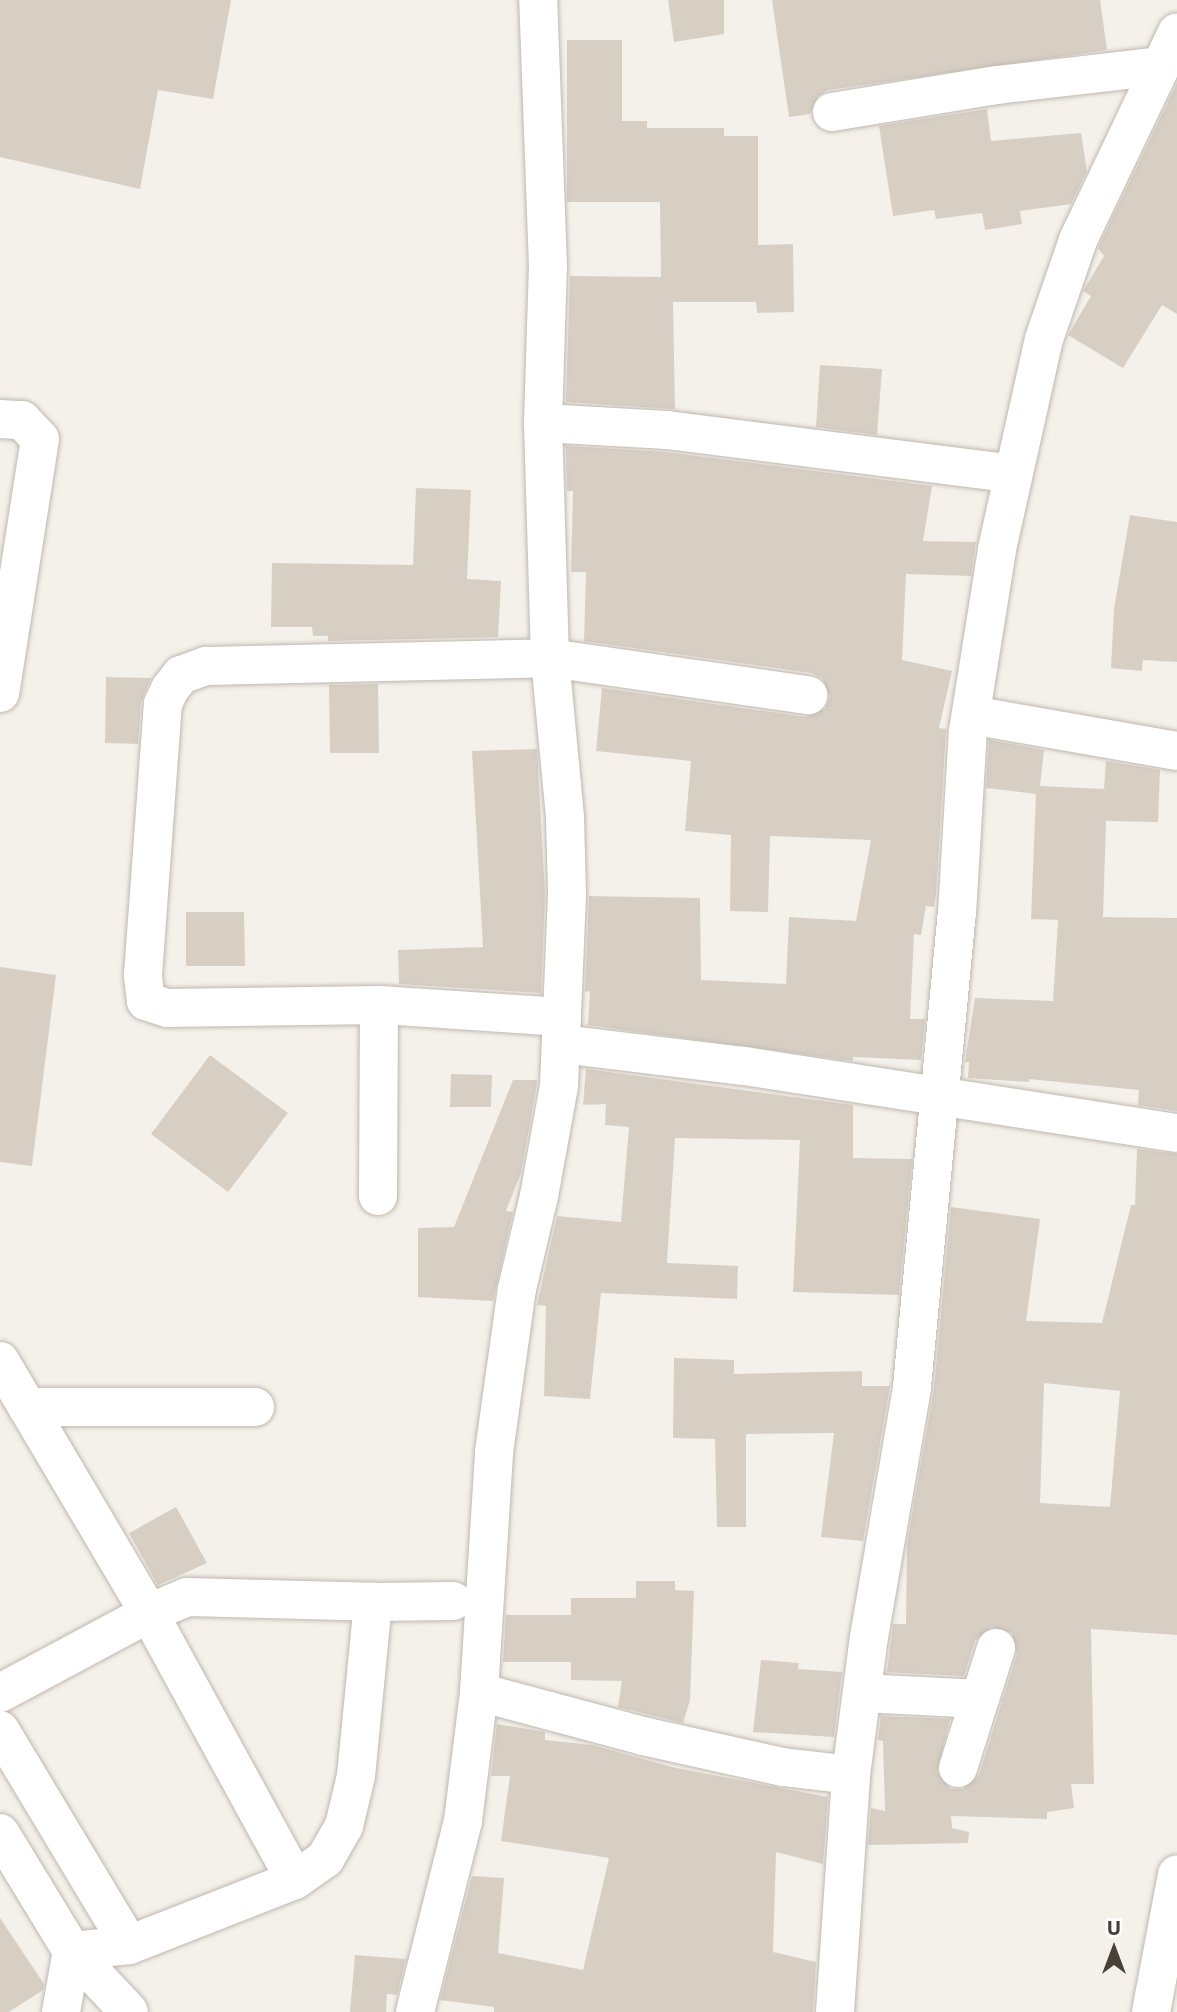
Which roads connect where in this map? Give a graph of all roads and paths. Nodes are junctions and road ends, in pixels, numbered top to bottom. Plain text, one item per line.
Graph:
1 (538, 0) edge
2 (1177, 32) edge
3 (1160, 66) junction
4 (832, 112) dead end
5 (0, 419) edge
6 (543, 423) junction
7 (1013, 474) junction
8 (550, 658) junction
9 (0, 693) edge
10 (808, 695) dead end
11 (971, 715) junction
12 (1177, 751) edge
13 (379, 1005) junction
14 (562, 1030) junction
15 (941, 1095) junction
16 (1177, 1133) edge
17 (378, 1196) dead end
18 (0, 1361) edge
19 (27, 1407) junction
20 (255, 1407) dead end
21 (453, 1601) dead end
22 (373, 1602) junction
23 (149, 1613) junction
24 (996, 1648) dead end
25 (479, 1692) junction
26 (0, 1693) edge
27 (862, 1693) junction
28 (980, 1699) junction
29 (0, 1730) edge
30 (958, 1768) dead end
31 (852, 1775) junction
32 (0, 1833) edge
33 (1177, 1874) edge
34 (295, 1880) junction
35 (129, 1945) junction
36 (72, 1951) junction
37 (61, 2012) edge
38 (129, 2012) edge
39 (415, 2012) edge
40 (835, 2012) edge
41 (1151, 2012) edge

1 - 6 street
2 - 3 street
3 - 4 street
3 - 7 street
5 - 9 street
6 - 7 street
6 - 8 street
7 - 11 street
8 - 10 street
8 - 13 street
8 - 14 street
11 - 12 street
11 - 15 street
13 - 14 street
13 - 17 street
14 - 15 street
14 - 25 street
15 - 16 street
15 - 27 street
18 - 19 street
19 - 20 street
19 - 23 street
21 - 22 street
22 - 23 street
22 - 34 street
23 - 26 street
23 - 34 street
24 - 28 street
25 - 31 street
25 - 39 street
27 - 28 street
27 - 31 street
28 - 30 street
29 - 35 street
31 - 40 street
32 - 36 street
33 - 41 street
34 - 35 street
35 - 36 street
36 - 37 street
36 - 38 street

